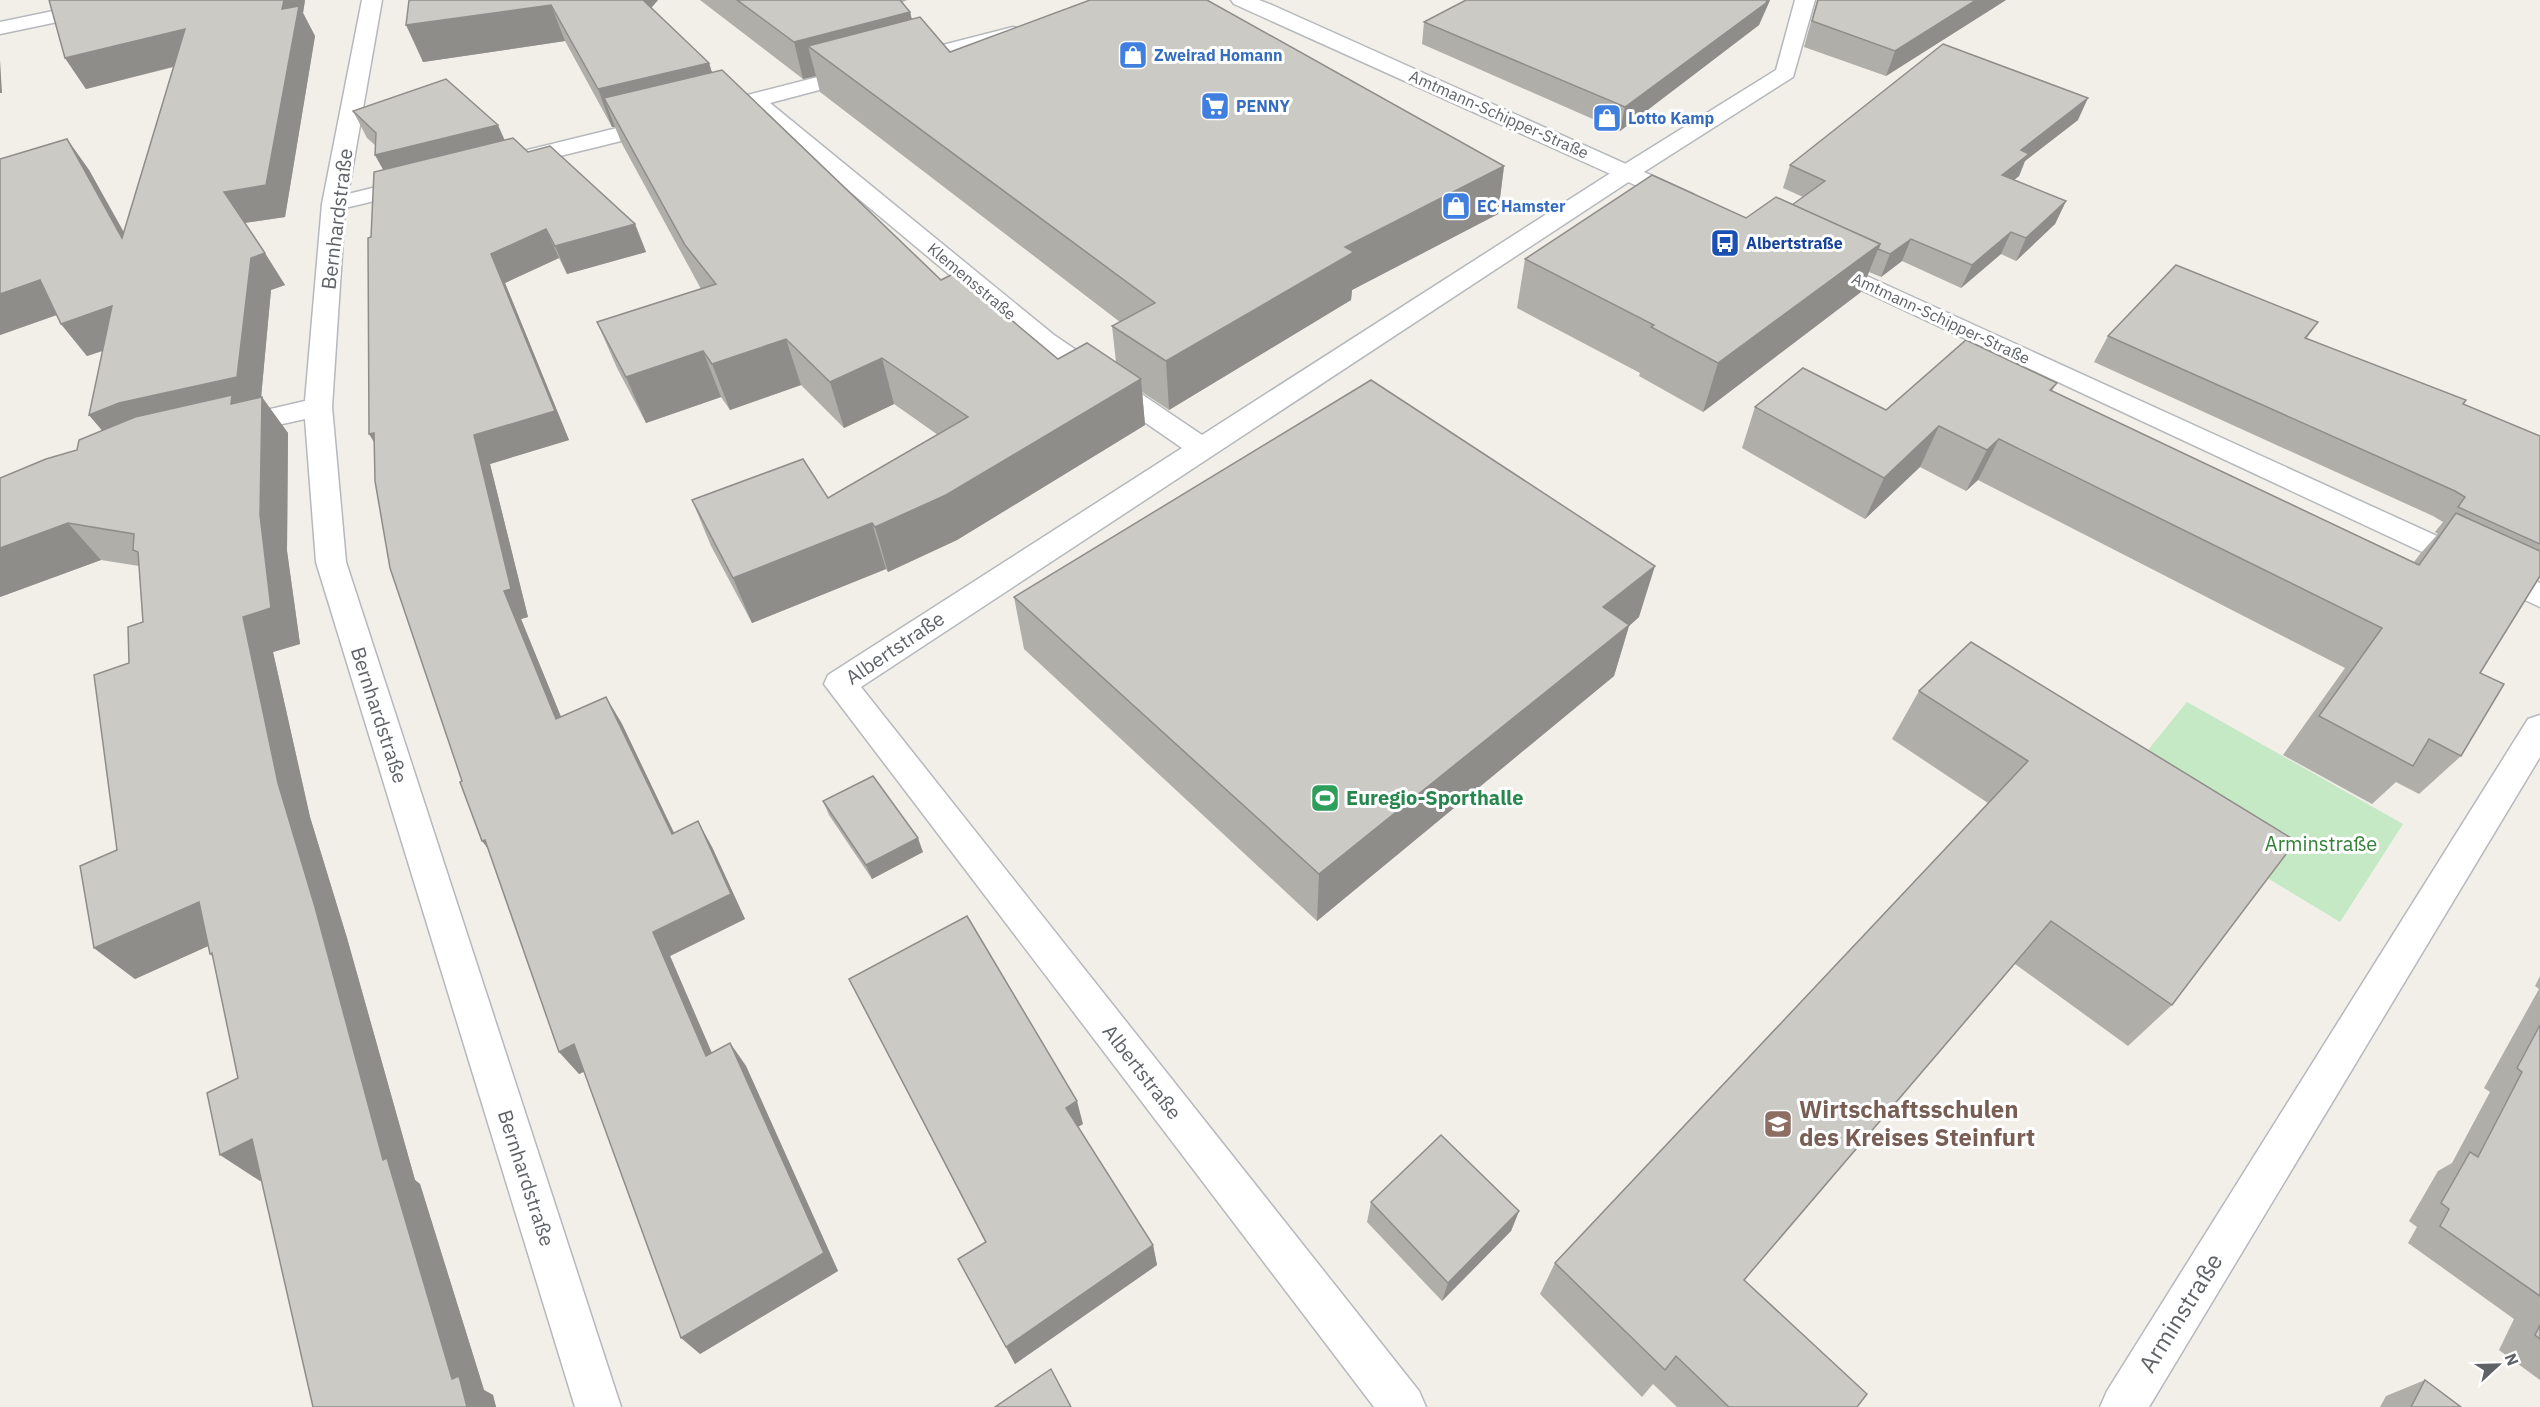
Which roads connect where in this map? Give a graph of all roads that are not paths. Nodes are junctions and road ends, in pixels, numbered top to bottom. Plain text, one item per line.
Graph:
1 (134, 0) edge
2 (372, 0) edge
3 (1241, 0) edge
4 (1806, 0) edge
5 (0, 28) edge
6 (1033, 28) edge
7 (755, 101) junction
8 (493, 165) edge
9 (1628, 172) junction
10 (437, 179) edge
11 (334, 204) junction
12 (1702, 207) edge
13 (1805, 255) edge
14 (318, 407) junction
15 (201, 433) edge
16 (1201, 448) junction
17 (2540, 596) edge
18 (2540, 728) edge
19 (598, 1407) edge
20 (1403, 1407) edge
21 (2123, 1407) edge

1 - 5 street
2 - 11 street, Bernhardstraße
3 - 9 street, Amtmann-Schipper-Straße
4 - 9 street, Albertstraße
6 - 7 street
7 - 8 street
7 - 16 street, Klemensstraße
9 - 12 street, Amtmann-Schipper-Straße
9 - 16 street, Albertstraße
10 - 11 street
11 - 14 street, Bernhardstraße
13 - 17 street, Amtmann-Schipper-Straße
14 - 15 street
14 - 19 street, Bernhardstraße
16 - 20 street, Albertstraße
18 - 21 street, Arminstraße

